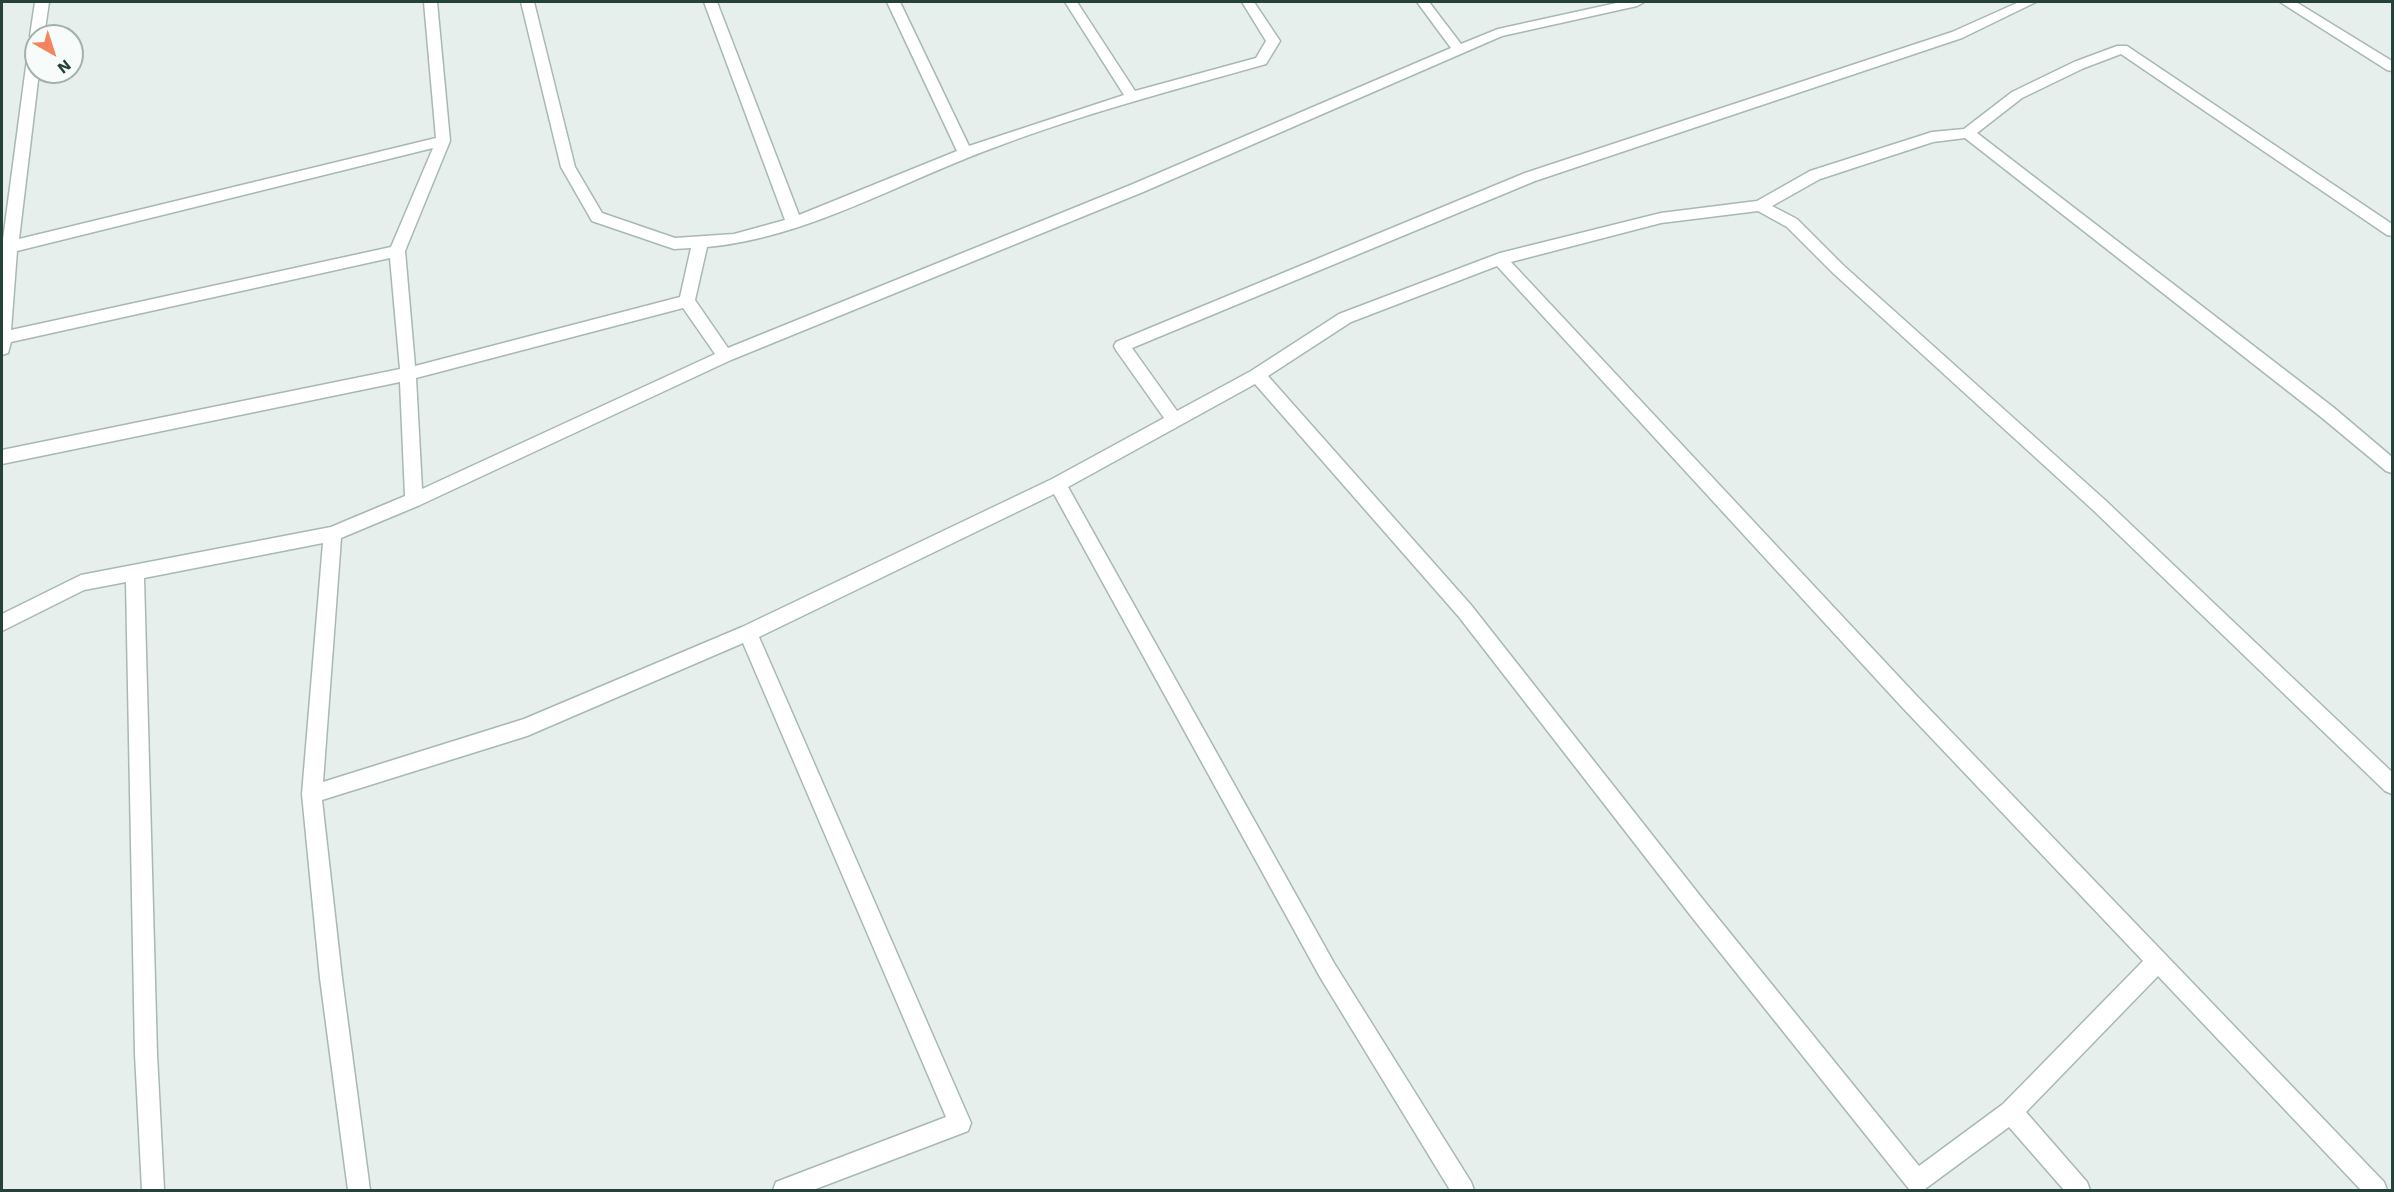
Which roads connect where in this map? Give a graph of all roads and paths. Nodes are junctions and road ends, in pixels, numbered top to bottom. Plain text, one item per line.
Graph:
1 (42, 2) edge
2 (431, 2) edge
3 (527, 2) edge
4 (710, 2) edge
5 (893, 2) edge
6 (1071, 2) edge
7 (1248, 2) edge
8 (1423, 2) edge
9 (1637, 2) edge
10 (2029, 2) edge
11 (2287, 2) edge
12 (39, 24) edge
13 (1459, 50) junction
14 (2392, 67) edge
15 (31, 84) edge
16 (1132, 97) junction
17 (1968, 133) junction
18 (443, 141) junction
19 (965, 153) junction
20 (1760, 206) junction
21 (794, 223) junction
22 (2392, 231) edge
23 (700, 242) junction
24 (10, 247) junction
25 (397, 251) junction
26 (1500, 259) junction
27 (687, 301) junction
28 (2, 344) edge
29 (725, 356) junction
30 (408, 374) junction
31 (1257, 375) junction
32 (1174, 420) junction
33 (2, 457) edge
34 (2392, 466) edge
35 (1058, 484) junction
36 (414, 500) junction
37 (333, 534) junction
38 (135, 572) junction
39 (2, 623) edge
40 (748, 633) junction
41 (2392, 785) edge
42 (312, 794) junction
43 (2157, 962) junction
44 (2011, 1112) junction
45 (1910, 1186) edge
46 (153, 1191) edge
47 (359, 1191) edge
48 (784, 1191) edge
49 (1463, 1191) edge
50 (2079, 1191) edge
51 (2376, 1191) edge

1 - 12 street
2 - 18 street
3 - 23 street
4 - 21 street
5 - 19 street
6 - 16 street
7 - 16 street
8 - 13 street
9 - 13 street
10 - 32 street
11 - 14 street
13 - 29 street
15 - 24 street
16 - 19 street
17 - 20 street
17 - 22 street
17 - 34 street
18 - 24 street
18 - 25 street
19 - 21 street
20 - 26 street
20 - 41 street
21 - 23 street
23 - 27 street
24 - 28 street
25 - 28 street
25 - 30 street
26 - 31 street
26 - 43 street
27 - 29 street
27 - 30 street
29 - 36 street
30 - 33 street
30 - 36 street
31 - 32 street
31 - 45 street
32 - 35 street
35 - 40 street
35 - 49 street
36 - 37 street
37 - 38 street
37 - 42 street
38 - 39 street
38 - 46 street
40 - 42 street
40 - 48 street
42 - 47 street
43 - 44 street
43 - 51 street
44 - 45 street
44 - 50 street

